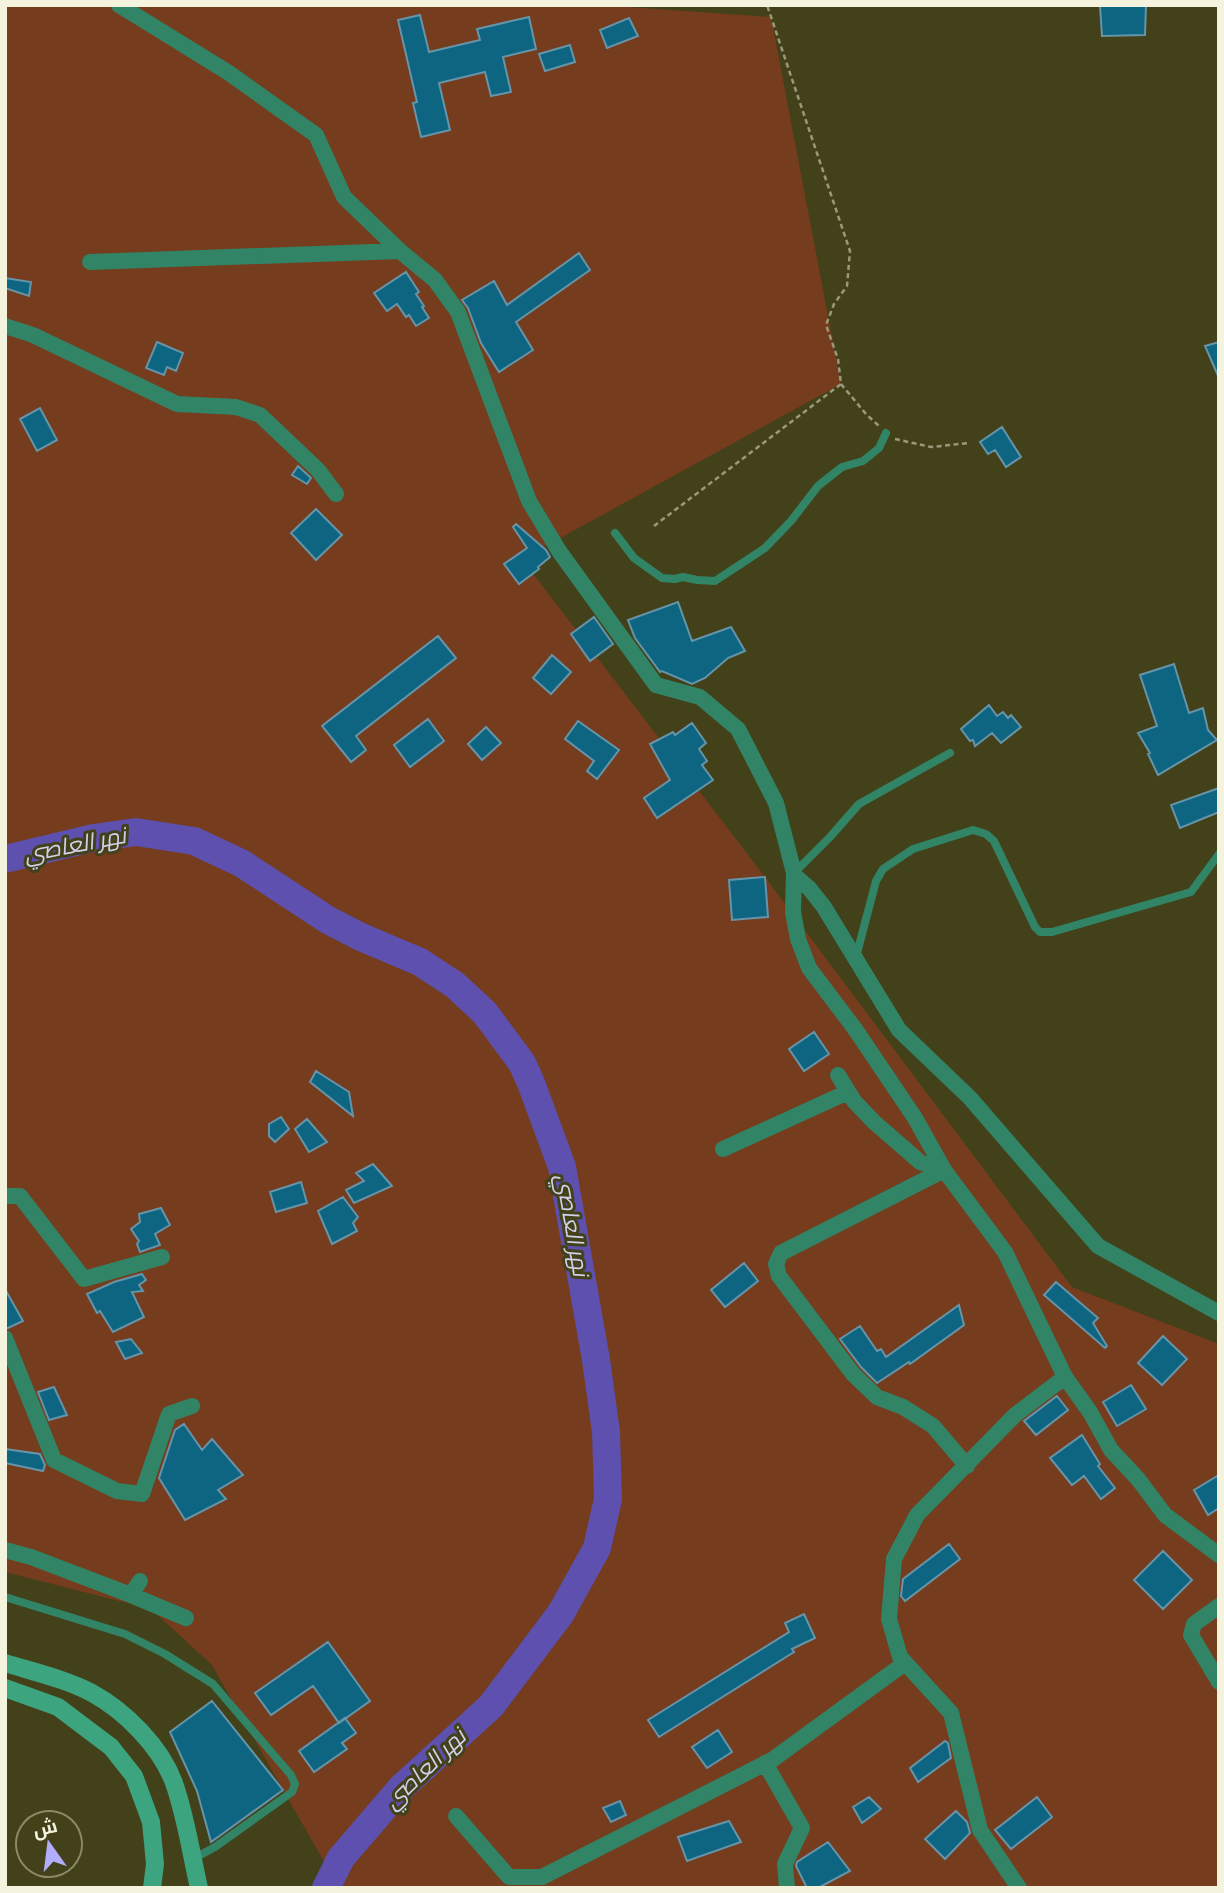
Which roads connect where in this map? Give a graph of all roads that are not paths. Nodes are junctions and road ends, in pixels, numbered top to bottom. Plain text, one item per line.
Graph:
1 (119, 5) edge
2 (400, 251) junction
3 (90, 262) dead end
4 (5, 326) edge
5 (887, 433) road end
6 (336, 494) dead end
7 (615, 533) dead end
8 (950, 753) dead end
9 (1219, 854) edge
10 (794, 874) junction
11 (856, 960) junction
12 (838, 1075) dead end
13 (848, 1092) junction
14 (723, 1149) dead end
15 (944, 1170) junction
16 (5, 1196) edge
17 (162, 1257) dead end
18 (1219, 1313) edge
19 (5, 1338) edge
20 (1065, 1377) junction
21 (192, 1406) dead end
22 (967, 1466) junction
23 (5, 1550) edge
24 (1219, 1555) edge
25 (5, 1597) edge
26 (1219, 1606) edge
27 (186, 1618) dead end
28 (5, 1663) edge
29 (905, 1663) junction
30 (1219, 1682) edge
31 (5, 1688) edge
32 (765, 1763) junction
33 (456, 1816) dead end
34 (193, 1859) junction
35 (152, 1888) edge
36 (199, 1888) edge
37 (787, 1888) edge
38 (1019, 1888) edge

1 - 2 street
2 - 3 street
2 - 10 street
4 - 6 street
5 - 7 lane
8 - 10 lane
9 - 11 lane
10 - 11 street
10 - 15 street
11 - 18 street
12 - 13 street
13 - 14 street
13 - 15 street
15 - 20 street
15 - 22 street
16 - 17 street
19 - 21 street
20 - 22 street
20 - 24 street
22 - 29 street
23 - 27 street
25 - 34 lane
26 - 30 street
28 - 34 main road
29 - 32 street
29 - 38 street
31 - 35 main road
32 - 33 street
32 - 37 street
34 - 36 main road

